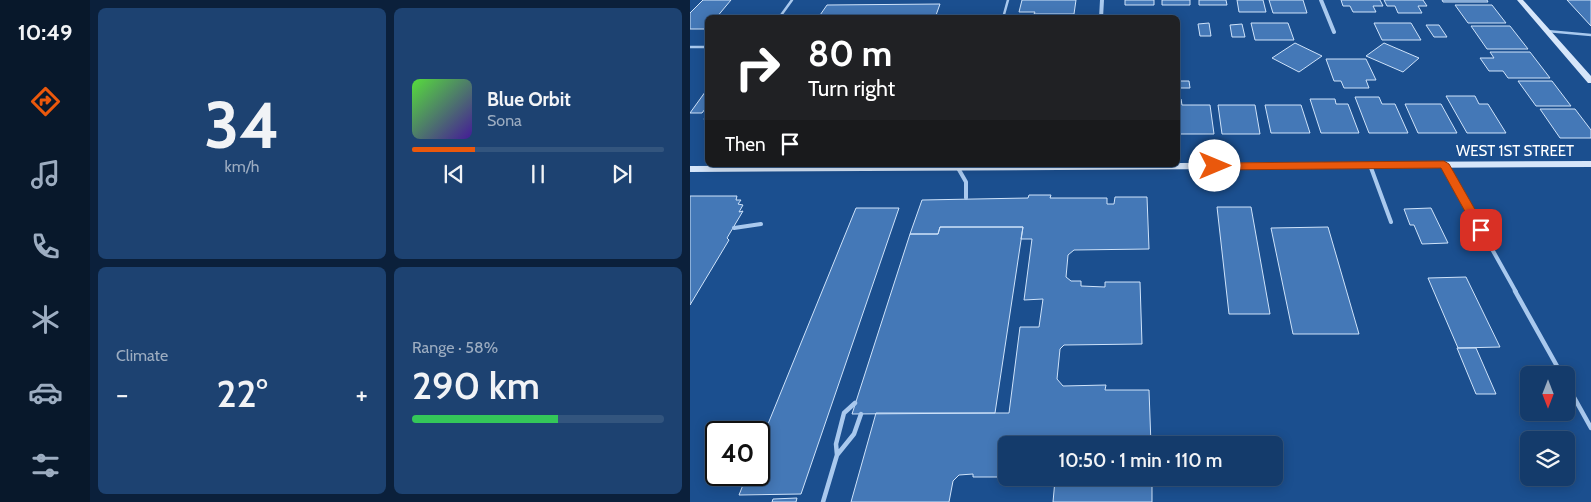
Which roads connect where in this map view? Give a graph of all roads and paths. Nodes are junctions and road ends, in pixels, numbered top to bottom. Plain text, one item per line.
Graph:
1 (792, 0) edge
2 (1008, 0) edge
3 (1102, 0) edge
4 (1320, 0) edge
5 (1520, 0) edge
6 (781, 15) edge
7 (1004, 15) edge
8 (1101, 15) edge
9 (1547, 31) junction
10 (1334, 32) dead end
11 (1591, 35) edge
12 (690, 47) edge
13 (705, 47) edge
14 (1591, 81) edge
15 (1444, 164) junction
16 (1591, 164) edge
17 (1370, 165) junction
18 (1180, 166) edge
19 (892, 167) edge
20 (959, 167) edge
21 (690, 170) edge
22 (966, 198) dead end
23 (1391, 222) dead end
24 (761, 224) dead end
25 (734, 228) dead end
26 (1557, 366) edge
27 (1575, 399) edge
28 (855, 403) dead end
29 (861, 414) dead end
30 (1591, 428) edge
31 (836, 455) junction
32 (823, 502) edge

1 - 6 lane
2 - 7 lane
3 - 8 street
4 - 10 street
5 - 9 street
9 - 11 lane
9 - 14 street
12 - 13 lane
15 - 16 street, WEST 1ST STREET
15 - 17 street, WEST 1ST STREET
15 - 26 lane
17 - 18 street, WEST 1ST STREET
17 - 23 lane
19 - 21 street, WEST 1ST STREET
20 - 22 lane
24 - 25 lane
27 - 30 lane
28 - 31 lane
29 - 31 lane
31 - 32 lane

